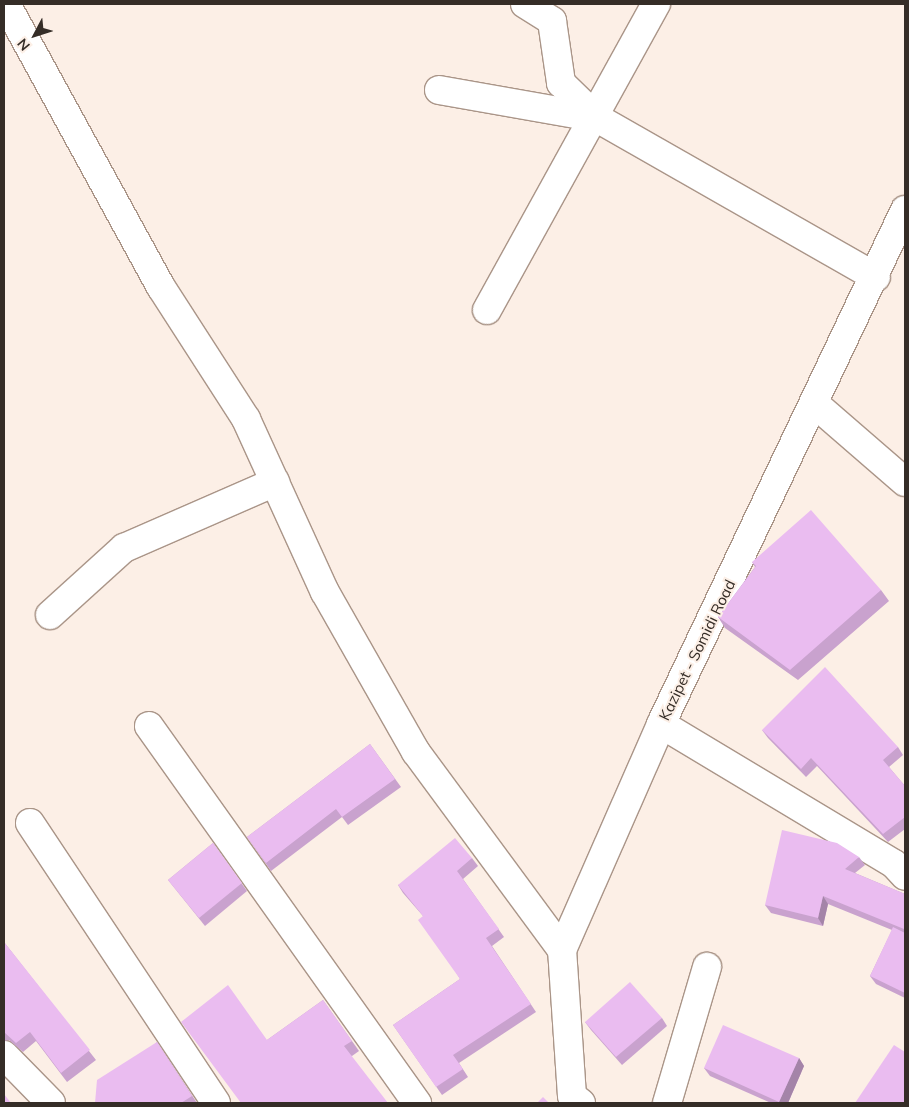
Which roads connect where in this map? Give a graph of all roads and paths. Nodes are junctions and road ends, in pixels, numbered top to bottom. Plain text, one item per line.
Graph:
1 (6, 4) edge
2 (525, 4) edge
3 (656, 4) edge
4 (439, 90) dead end
5 (597, 118) junction
6 (905, 210) edge
7 (876, 276) junction
8 (487, 310) dead end
9 (815, 404) junction
10 (275, 482) junction
11 (905, 482) edge
12 (50, 615) dead end
13 (661, 724) junction
14 (149, 726) dead end
15 (30, 823) dead end
16 (901, 865) edge
17 (562, 950) junction
18 (707, 967) dead end
19 (4, 1055) edge
20 (568, 1101) edge
21 (51, 1103) edge
22 (216, 1103) edge
23 (417, 1103) edge
24 (666, 1103) edge

1 - 10 street
2 - 5 street
3 - 5 street
4 - 5 street
5 - 7 street
5 - 8 street
6 - 7 street, Kazipet - Somidi Road
7 - 9 street, Kazipet - Somidi Road
9 - 11 street
9 - 13 street, Kazipet - Somidi Road
10 - 12 street
10 - 17 street
13 - 16 street
13 - 17 street, Kazipet - Somidi Road
14 - 23 street
15 - 22 street
17 - 20 street, Kazipet - Somidi Road
18 - 24 street
19 - 21 street

